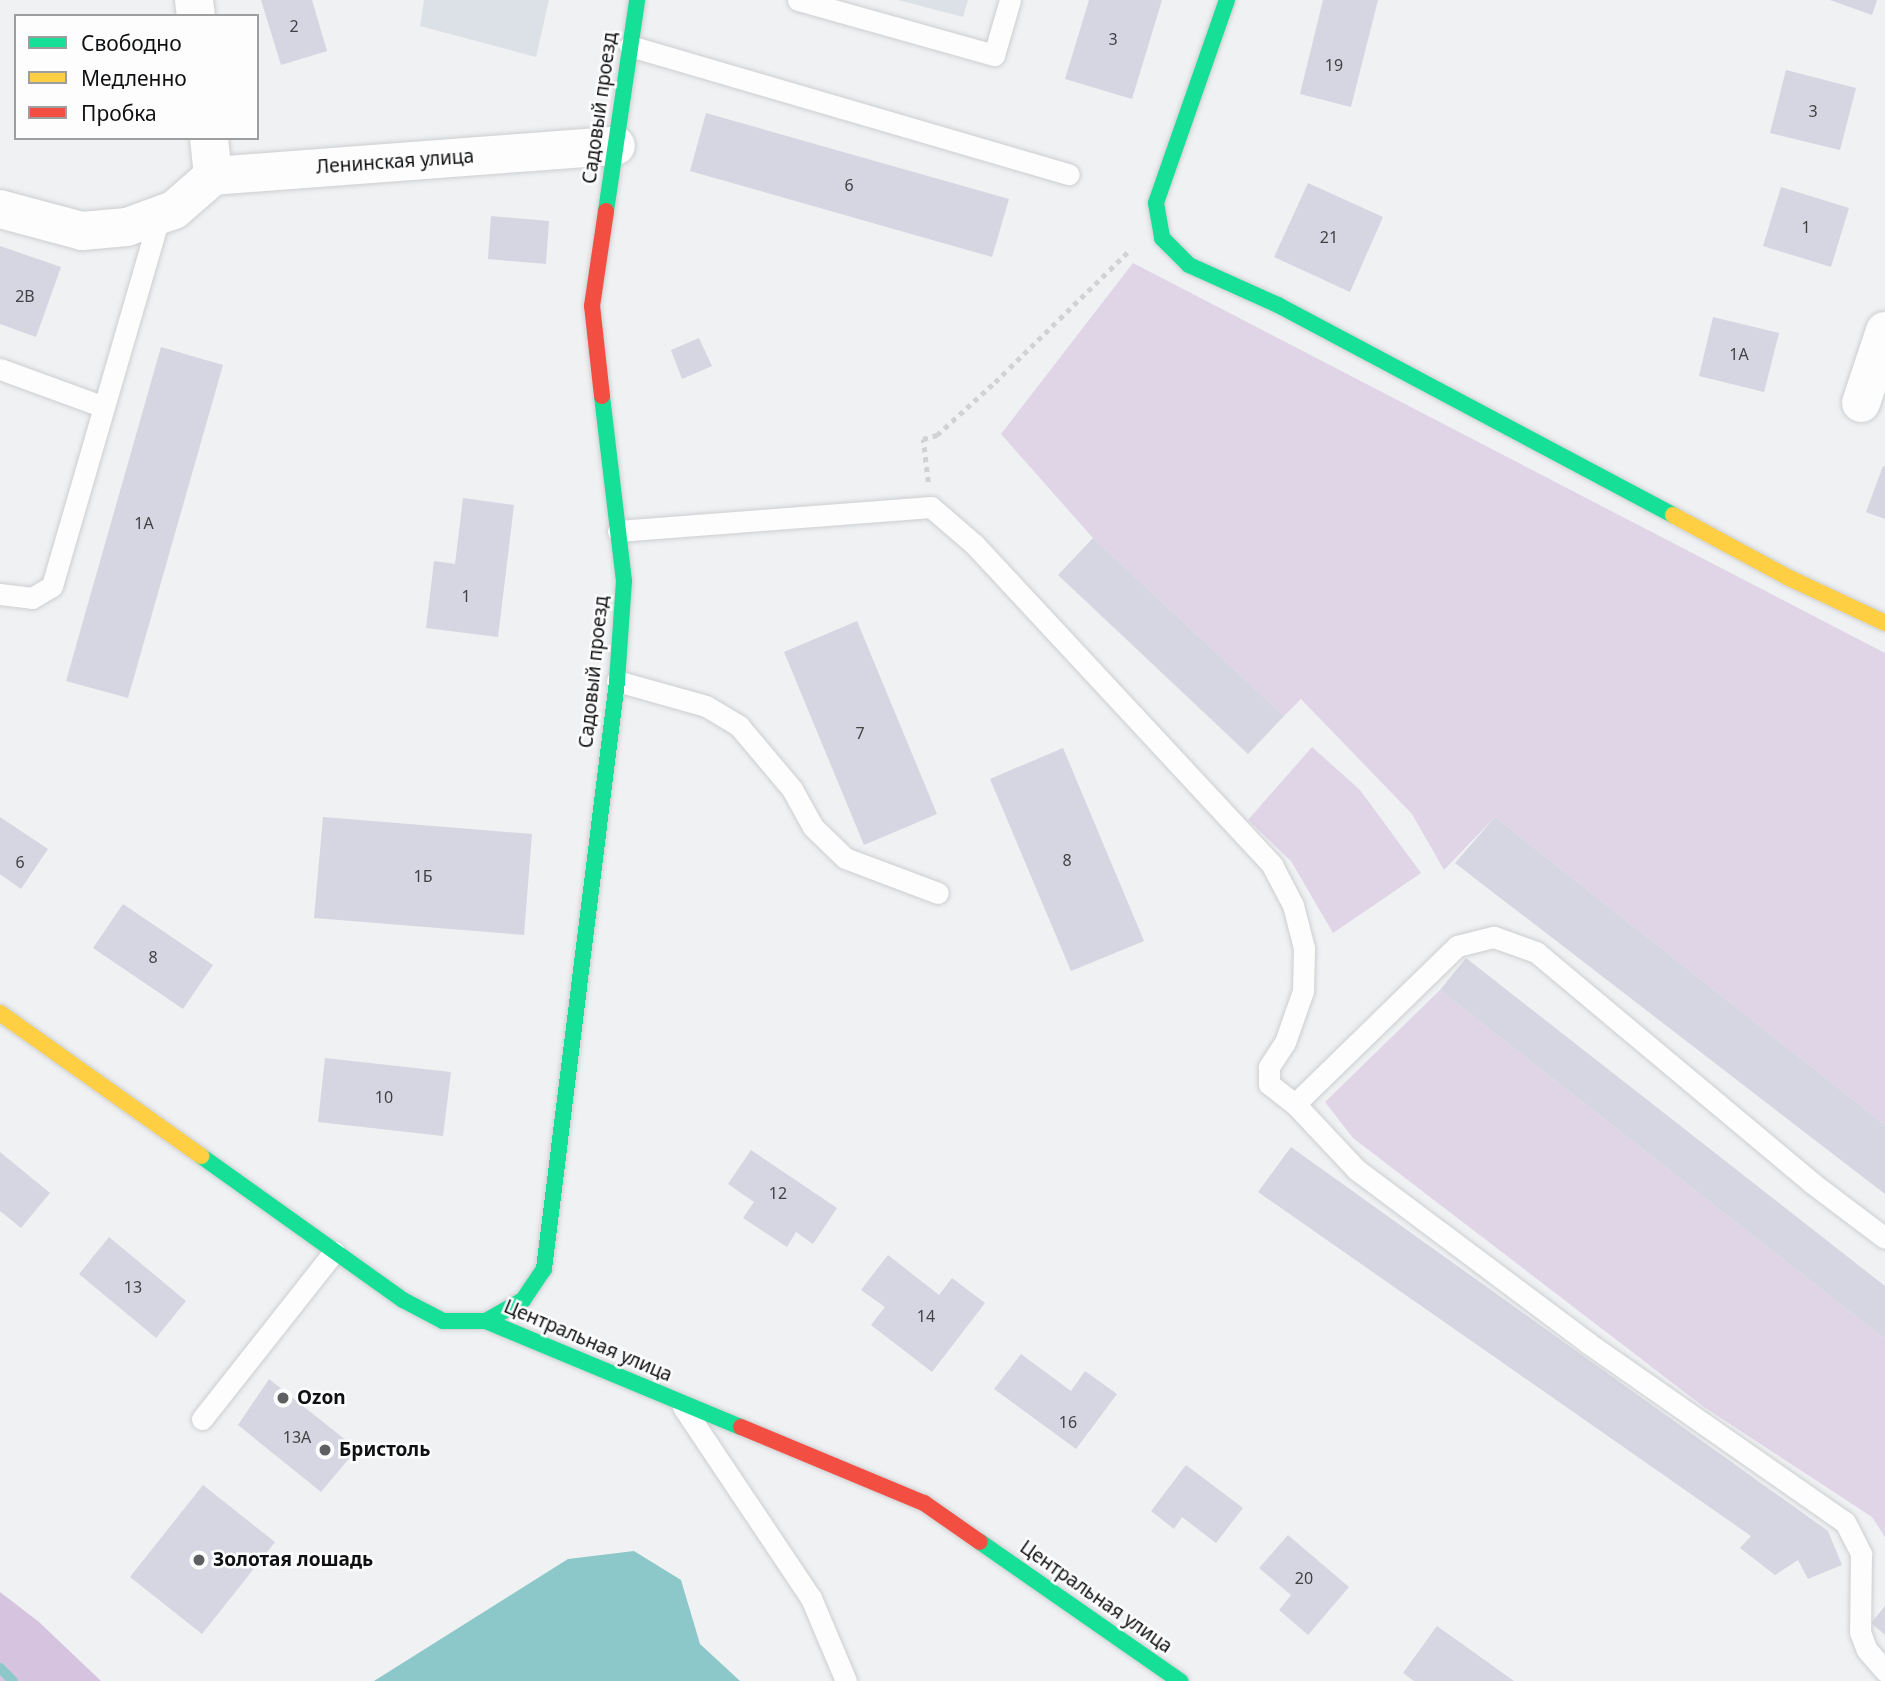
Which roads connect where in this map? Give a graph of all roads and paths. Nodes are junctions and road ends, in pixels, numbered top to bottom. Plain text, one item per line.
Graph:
1 (637, 0) edge
2 (799, 0) edge
3 (1010, 0) edge
4 (1227, 0) edge
5 (630, 46) junction
6 (209, 140) edge
7 (615, 146) junction
8 (1069, 174) dead end
9 (212, 176) junction
10 (0, 209) edge
11 (160, 215) junction
12 (1159, 219) junction
13 (1885, 331) edge
14 (0, 369) edge
15 (1861, 403) dead end
16 (101, 406) junction
17 (931, 507) junction
18 (618, 531) junction
19 (0, 594) edge
20 (1885, 623) edge
21 (617, 681) junction
22 (938, 893) dead end
23 (0, 1013) edge
24 (1295, 1104) junction
25 (1885, 1238) edge
26 (334, 1252) junction
27 (486, 1321) junction
28 (679, 1401) junction
29 (202, 1419) dead end
30 (1885, 1671) edge
31 (846, 1681) edge
32 (1180, 1681) edge

1 - 5 street, Садовый проезд
2 - 3 lane
4 - 12 street
5 - 7 street, Садовый проезд
5 - 8 lane
6 - 9 street
7 - 9 street, Ленинская улица
7 - 18 street, Садовый проезд
9 - 11 street
10 - 11 street
11 - 16 lane
12 - 17 path
12 - 20 street
13 - 15 street
14 - 16 lane
16 - 19 lane
17 - 18 lane
17 - 24 lane
18 - 21 street, Садовый проезд
21 - 22 lane
21 - 27 street, Садовый проезд
23 - 26 street, Центральная улица
24 - 25 lane
24 - 30 lane
26 - 27 street, Центральная улица
26 - 29 lane
27 - 28 street, Центральная улица
28 - 31 lane
28 - 32 street, Центральная улица

